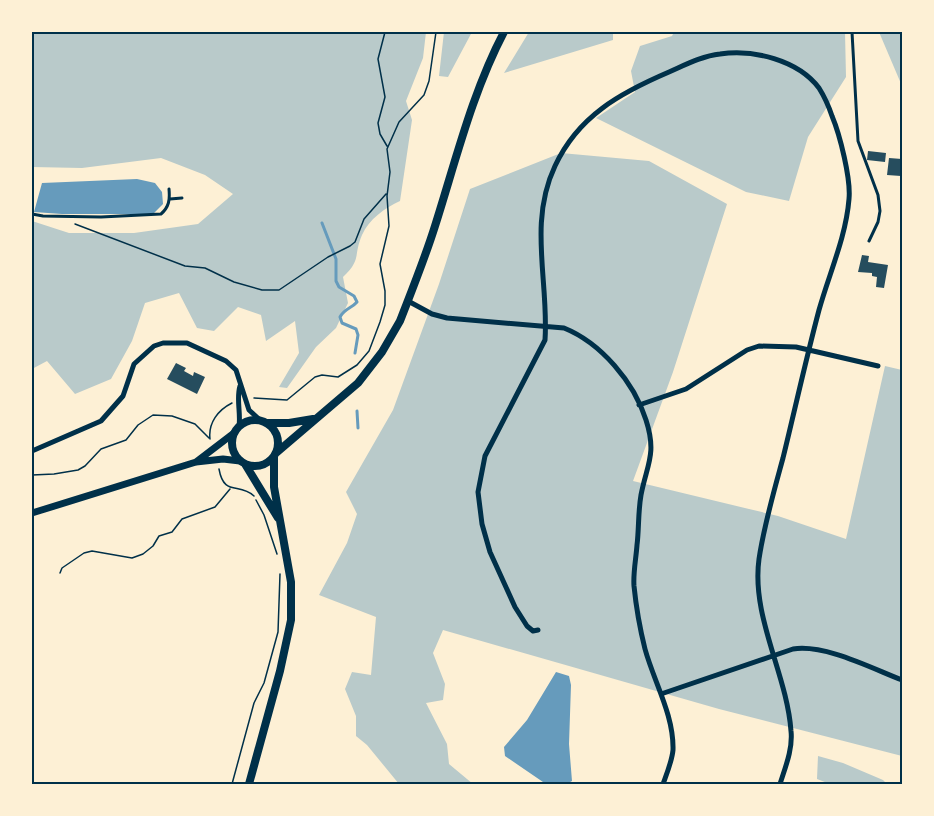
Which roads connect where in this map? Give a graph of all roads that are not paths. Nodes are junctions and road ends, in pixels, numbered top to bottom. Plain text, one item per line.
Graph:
1 (504, 32) edge
2 (852, 32) edge
3 (170, 189) dead end
4 (182, 198) dead end
5 (170, 199) junction
6 (32, 214) edge
7 (869, 241) dead end
8 (408, 301) junction
9 (546, 327) junction
10 (809, 350) junction
11 (878, 366) dead end
12 (240, 386) junction
13 (639, 405) junction
14 (315, 419) junction
15 (264, 422) junction
16 (236, 430) junction
17 (32, 450) edge
18 (275, 455) junction
19 (196, 462) junction
20 (242, 463) junction
21 (32, 513) edge
22 (279, 520) junction
23 (538, 630) dead end
24 (774, 656) junction
25 (903, 680) edge
26 (661, 694) junction
27 (249, 784) edge
28 (663, 784) edge
29 (780, 784) edge

1 - 8 main road
2 - 7 lane
3 - 5 lane
4 - 5 lane
5 - 6 lane
8 - 9 street
8 - 14 main road
9 - 10 street
9 - 13 street
9 - 23 street
10 - 11 street
10 - 13 street
10 - 24 street
12 - 15 street
12 - 16 street
12 - 17 street
13 - 26 street
14 - 15 main road
14 - 18 main road
15 - 16 main road
15 - 18 main road
16 - 19 street
16 - 20 main road
18 - 20 main road
18 - 22 main road
19 - 20 street
19 - 21 street
20 - 22 main road
22 - 27 main road
24 - 25 street
24 - 26 street
24 - 29 street
26 - 28 street

